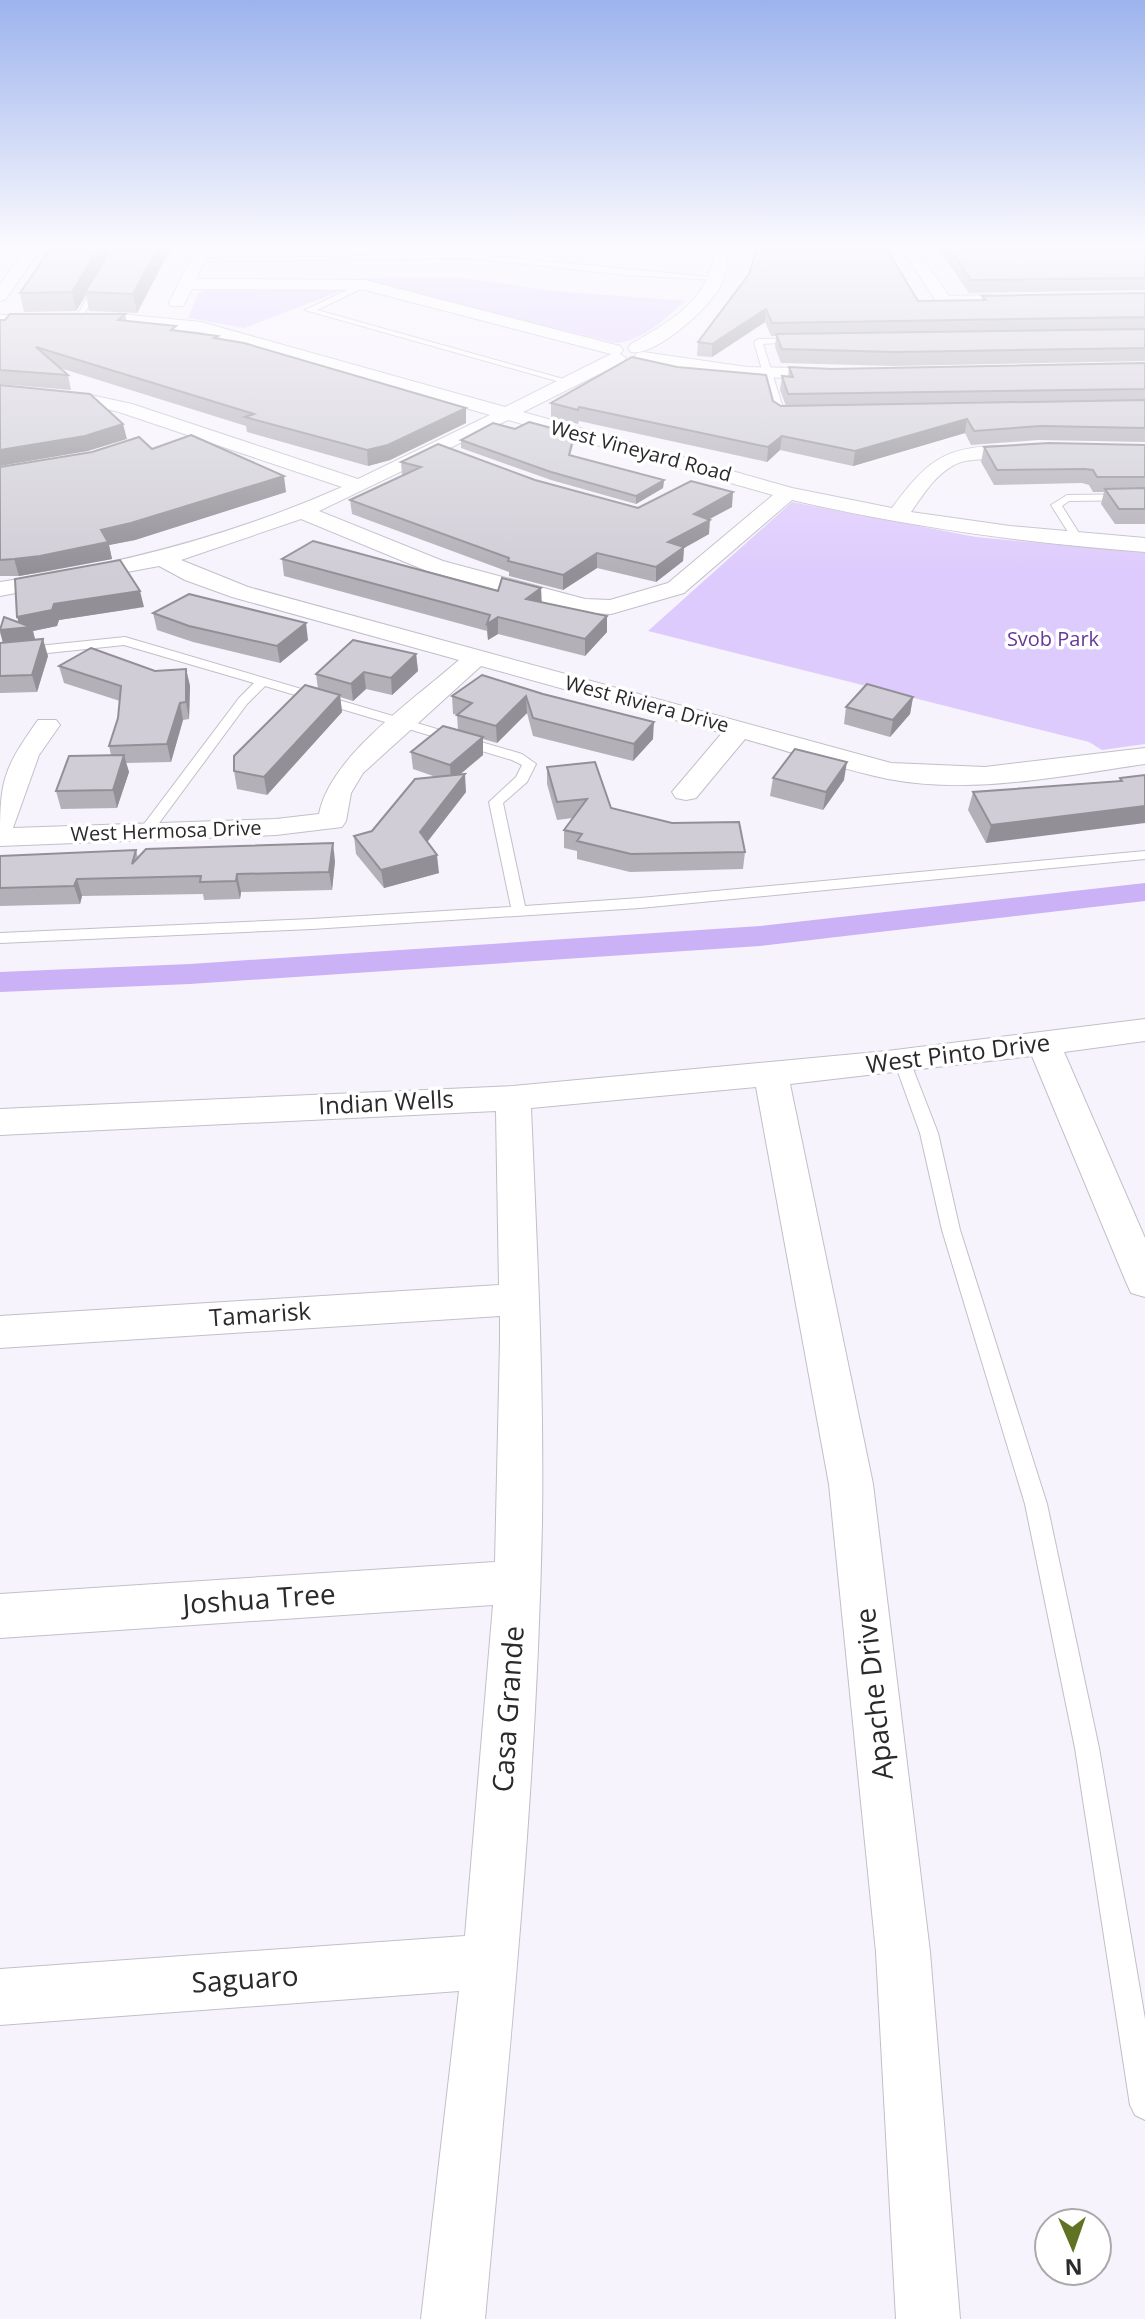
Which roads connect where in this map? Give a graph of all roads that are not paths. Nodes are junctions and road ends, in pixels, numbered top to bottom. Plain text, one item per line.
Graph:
1 (309, 356) edge
2 (477, 356) edge
3 (611, 356) edge
4 (655, 356) edge
5 (764, 356) edge
6 (770, 373) junction
7 (847, 374) edge
8 (570, 382) junction
9 (0, 392) edge
10 (505, 414) junction
11 (796, 414) edge
12 (187, 428) junction
13 (156, 440) dead end
14 (437, 448) junction
15 (1050, 452) edge
16 (462, 457) edge
17 (714, 471) junction
18 (357, 485) junction
19 (689, 485) edge
20 (788, 493) junction
21 (1145, 497) edge
22 (302, 512) junction
23 (896, 517) junction
24 (1079, 541) junction
25 (1145, 545) edge
26 (161, 558) junction
27 (0, 589) edge
28 (0, 654) edge
29 (477, 657) junction
30 (261, 683) junction
31 (402, 724) junction
32 (47, 725) dead end
33 (740, 729) junction
34 (1145, 756) edge
35 (686, 792) dead end
36 (0, 826) edge
37 (146, 831) junction
38 (0, 837) edge
39 (1145, 855) edge
40 (519, 911) junction
41 (0, 938) edge
42 (1145, 1030) edge
43 (1044, 1045) junction
44 (902, 1061) junction
45 (771, 1075) junction
46 (513, 1098) junction
47 (0, 1122) edge
48 (1145, 1282) edge
49 (520, 1299) junction
50 (0, 1332) edge
51 (517, 1582) junction
52 (0, 1616) edge
53 (490, 1961) junction
54 (0, 1997) edge
55 (1145, 2105) edge
56 (453, 2319) edge
57 (928, 2319) edge

1 - 10 street, West Vineyard Road
2 - 8 lane
3 - 8 street
4 - 6 street
5 - 6 lane
6 - 7 street
6 - 11 lane
8 - 10 street
9 - 12 street
10 - 14 street
10 - 17 street, West Vineyard Road
12 - 13 street
12 - 18 street
14 - 16 street
14 - 18 street
15 - 23 street
17 - 19 street
17 - 20 street, West Vineyard Road
18 - 22 street
20 - 22 street
20 - 23 street, West Vineyard Road
21 - 24 lane
22 - 26 street
23 - 24 street, West Vineyard Road
24 - 25 street, West Vineyard Road
26 - 27 street
26 - 29 street, West Riviera Drive
28 - 30 lane
29 - 31 street
29 - 33 street, West Riviera Drive
30 - 31 lane
30 - 37 lane
31 - 37 street, West Hermosa Drive
31 - 40 lane
32 - 36 street
33 - 34 street, West Riviera Drive
33 - 35 street
37 - 38 street, West Hermosa Drive
39 - 40 lane
40 - 41 lane
42 - 43 street, West Pinto Drive
43 - 44 street, West Pinto Drive
43 - 48 street
44 - 45 street, West Pinto Drive
44 - 55 lane
45 - 46 street, Indian Wells
45 - 57 street, Apache Drive
46 - 47 street, Indian Wells
46 - 49 street, Casa Grande
49 - 50 street, Tamarisk
49 - 51 street, Casa Grande
51 - 52 street, Joshua Tree
51 - 53 street, Casa Grande
53 - 54 street, Saguaro
53 - 56 street, Casa Grande

